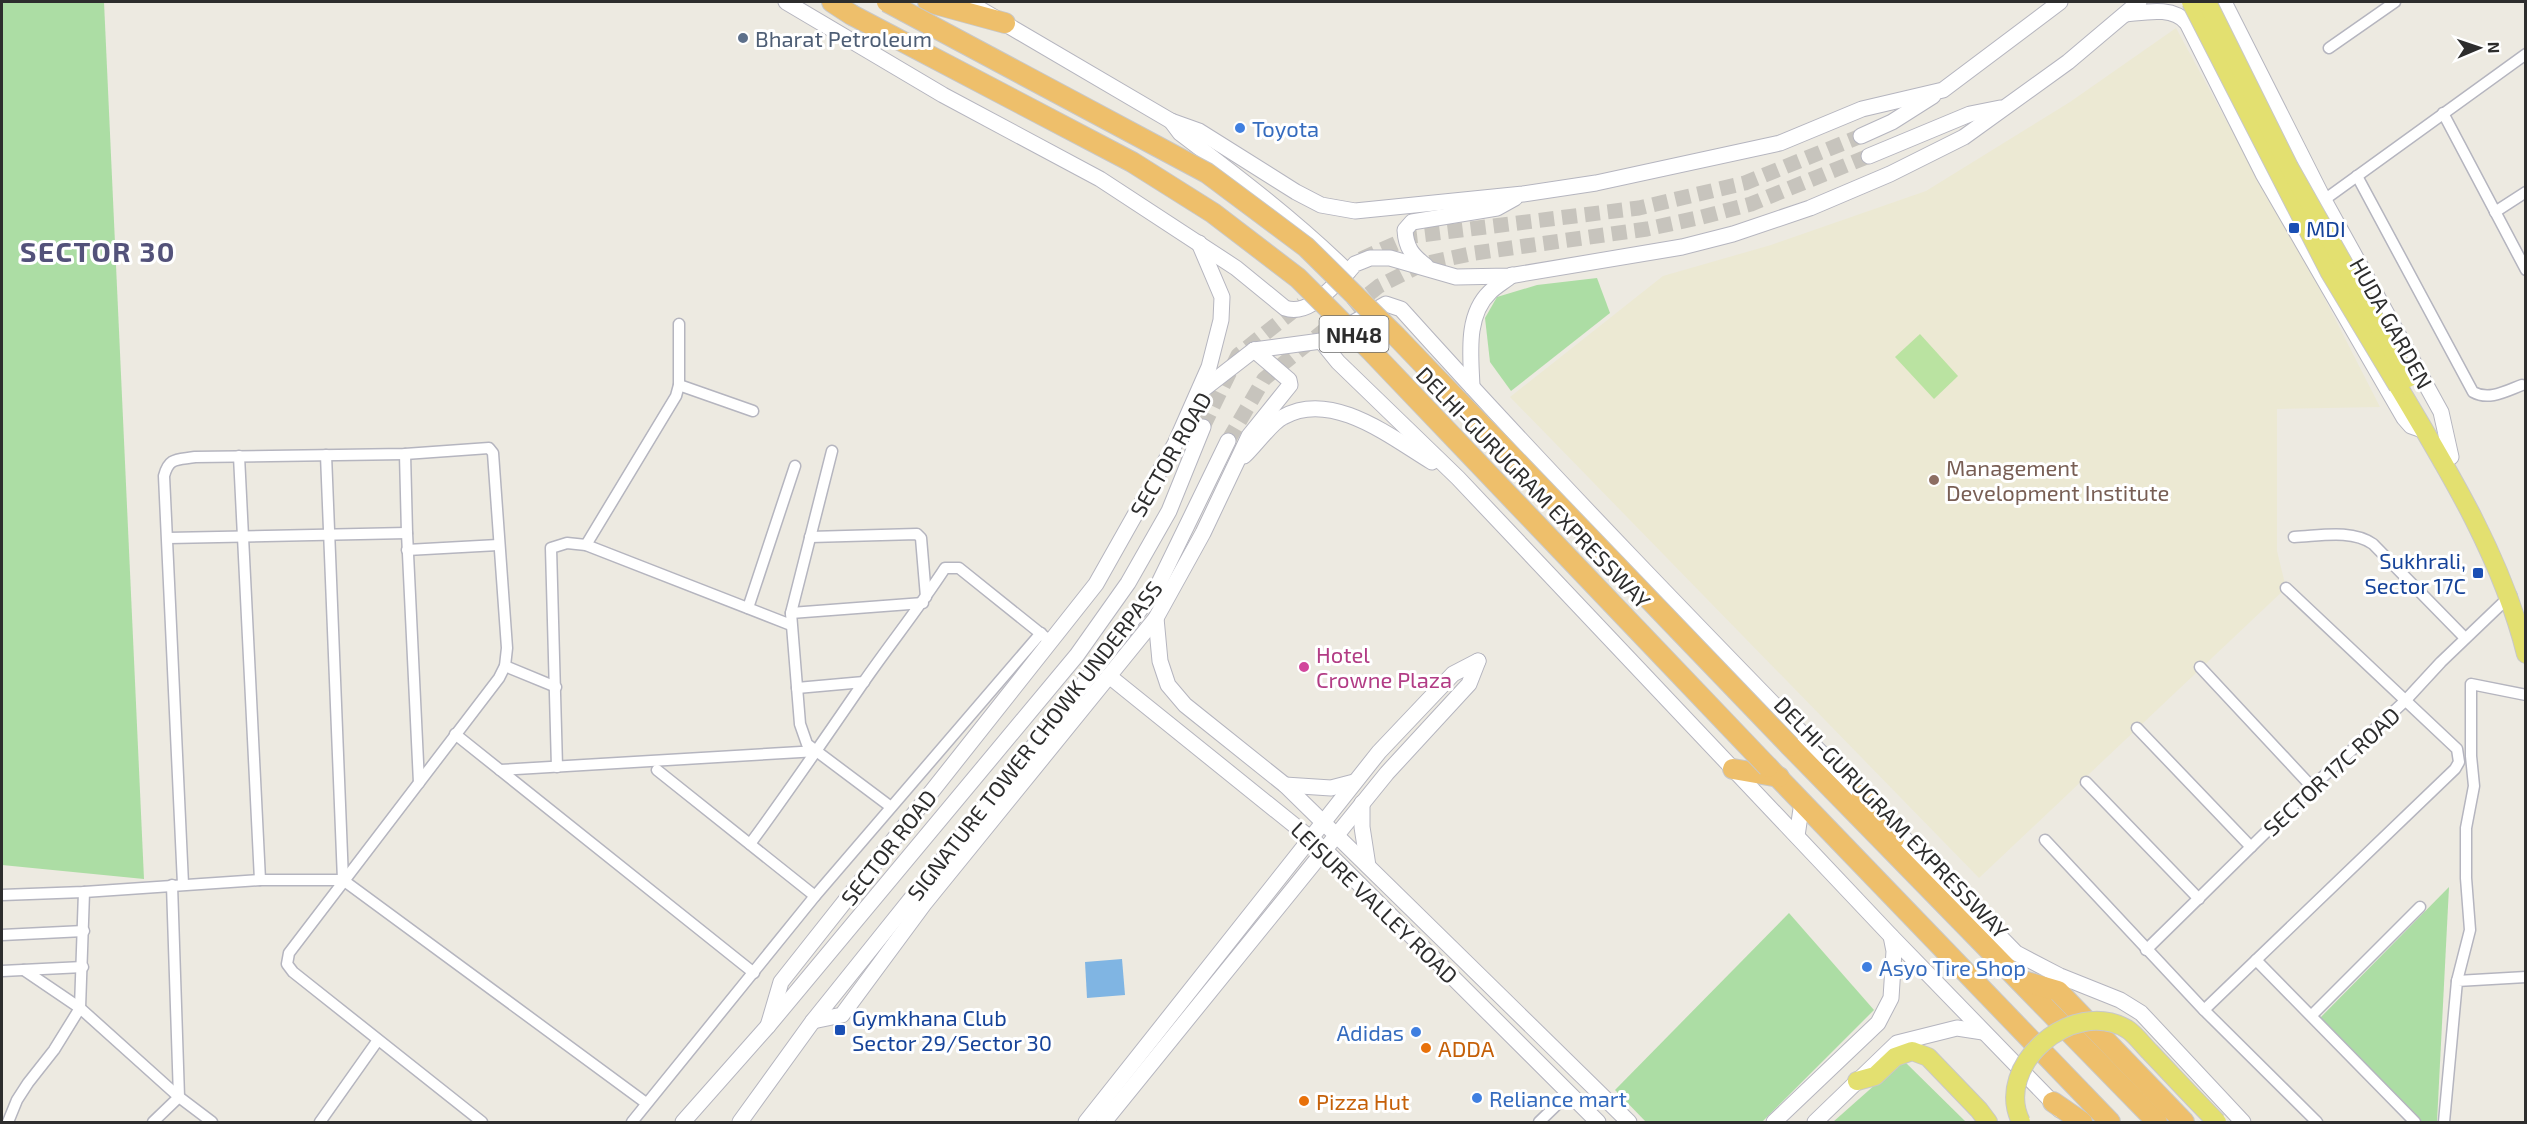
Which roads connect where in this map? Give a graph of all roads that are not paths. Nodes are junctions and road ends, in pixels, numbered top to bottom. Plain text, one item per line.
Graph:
1 (786, 2) edge
2 (832, 2) edge
3 (887, 2) edge
4 (928, 2) edge
5 (968, 2) edge
6 (2061, 2) edge
7 (2139, 2) edge
8 (2191, 2) edge
9 (2207, 2) edge
10 (2224, 2) edge
11 (2395, 2) edge
12 (2126, 8) edge
13 (2232, 17) junction
14 (1005, 23) junction
15 (2194, 38) junction
16 (2329, 48) dead end
17 (2526, 54) edge
18 (1943, 90) junction
19 (2003, 107) junction
20 (2443, 113) junction
21 (1171, 121) junction
22 (1861, 136) tunnel mouth
23 (1869, 156) tunnel mouth
24 (2357, 176) junction
25 (2526, 192) edge
26 (1523, 194) junction
27 (2324, 200) junction
28 (2495, 212) junction
29 (1199, 243) junction
30 (2526, 270) edge
31 (1432, 271) junction
32 (1348, 272) junction
33 (1512, 275) junction
34 (679, 324) dead end
35 (1321, 340) junction
36 (1254, 350) junction
37 (2404, 384) junction
38 (679, 385) junction
39 (2522, 385) dead end
40 (1472, 387) junction
41 (1199, 393) junction
42 (753, 411) dead end
43 (1203, 428) tunnel mouth
44 (2425, 431) junction
45 (1228, 441) tunnel mouth
46 (832, 451) dead end
47 (405, 454) junction
48 (326, 455) junction
49 (239, 456) junction
50 (2451, 457) junction
51 (1238, 463) junction
52 (795, 466) dead end
53 (1458, 478) junction
54 (406, 533) junction
55 (328, 535) junction
56 (242, 537) junction
57 (810, 537) junction
58 (2294, 537) dead end
59 (168, 538) junction
60 (586, 544) junction
61 (498, 545) junction
62 (407, 550) junction
63 (2286, 588) dead end
64 (2511, 595) junction
65 (925, 600) junction
66 (748, 608) junction
67 (791, 613) junction
68 (1156, 618) junction
69 (2526, 620) edge
70 (791, 626) junction
71 (1045, 637) junction
72 (2465, 638) junction
73 (2526, 654) edge
74 (505, 666) junction
75 (2200, 668) dead end
76 (1109, 676) junction
77 (864, 682) junction
78 (555, 687) junction
79 (796, 688) junction
80 (2526, 695) edge
81 (2405, 701) junction
82 (2137, 728) dead end
83 (455, 734) junction
84 (818, 751) junction
85 (557, 767) junction
86 (500, 770) junction
87 (657, 770) dead end
88 (1733, 770) junction
89 (1773, 772) junction
90 (1354, 782) junction
91 (2086, 782) dead end
92 (419, 783) junction
93 (1285, 785) junction
94 (2312, 787) junction
95 (1862, 795) junction
96 (1802, 802) junction
97 (1362, 803) junction
98 (891, 807) junction
99 (1324, 822) junction
100 (1337, 835) junction
101 (1797, 836) junction
102 (1310, 837) junction
103 (2045, 840) dead end
104 (750, 844) junction
105 (2251, 847) junction
106 (1325, 850) junction
107 (1368, 866) junction
108 (260, 880) junction
109 (344, 880) junction
110 (177, 884) junction
111 (84, 892) junction
112 (1932, 892) junction
113 (2, 895) edge
114 (815, 896) junction
115 (2199, 899) junction
116 (2420, 907) dead end
117 (84, 931) junction
118 (2, 935) edge
119 (1891, 936) junction
120 (2146, 950) junction
121 (2256, 960) junction
122 (82, 967) junction
123 (24, 970) junction
124 (2, 971) edge
125 (754, 973) junction
126 (2526, 977) edge
127 (2018, 980) junction
128 (2457, 981) junction
129 (80, 1008) junction
130 (2204, 1010) junction
131 (2312, 1015) junction
132 (813, 1021) junction
133 (768, 1026) junction
134 (1983, 1032) junction
135 (378, 1040) junction
136 (1857, 1081) junction
137 (1569, 1093) junction
138 (179, 1097) junction
139 (2053, 1102) junction
140 (646, 1103) junction
141 (9, 1122) edge
142 (153, 1122) edge
143 (212, 1122) edge
144 (320, 1122) edge
145 (482, 1122) edge
146 (632, 1122) edge
147 (683, 1122) edge
148 (740, 1122) edge
149 (1086, 1122) edge
150 (1104, 1122) edge
151 (1539, 1122) edge
152 (1598, 1122) edge
153 (1629, 1122) edge
154 (1774, 1122) edge
155 (1815, 1122) edge
156 (1988, 1122) edge
157 (2021, 1122) edge
158 (2073, 1122) edge
159 (2082, 1122) edge
160 (2110, 1122) edge
161 (2157, 1122) edge
162 (2184, 1122) edge
163 (2217, 1122) edge
164 (2243, 1122) edge
165 (2317, 1122) edge
166 (2415, 1122) edge
167 (2444, 1122) edge

1 - 29 street
2 - 89 highway, DELHI-GURUGRAM EXPRESSWAY / NH48, bridge
3 - 112 highway, DELHI-GURUGRAM EXPRESSWAY / NH48, bridge
4 - 14 highway
5 - 14 street
6 - 18 street
7 - 12 street
8 - 37 main road, bridge
9 - 37 main road, bridge
10 - 13 street, HUDA GARDEN
11 - 16 street
12 - 15 street
12 - 19 street
13 - 15 street
13 - 27 street, HUDA GARDEN
14 - 21 street
15 - 44 street
17 - 20 street
18 - 22 street
18 - 26 street
19 - 23 street
19 - 33 street
20 - 24 street
20 - 28 street
21 - 26 street
21 - 32 street
24 - 27 street
24 - 39 street
25 - 28 street
26 - 31 street
27 - 50 street, HUDA GARDEN
28 - 30 street
29 - 32 street
29 - 41 street
31 - 32 street
31 - 33 street
33 - 40 street
34 - 38 street
35 - 36 street
35 - 40 street
35 - 53 street
36 - 41 street, SECTOR ROAD
36 - 51 street
37 - 44 main road
37 - 50 main road
38 - 42 street
38 - 60 street
40 - 95 street
41 - 71 street, SECTOR ROAD
43 - 133 street, SIGNATURE TOWER CHOWK UNDERPASS
44 - 64 main road
45 - 132 street, SIGNATURE TOWER CHOWK UNDERPASS
46 - 57 street
47 - 48 street
47 - 54 street
47 - 61 street
48 - 49 street
48 - 55 street
49 - 56 street
49 - 59 street
50 - 64 main road
51 - 53 street
51 - 68 street
52 - 66 street
53 - 88 street
54 - 55 street
54 - 62 street
55 - 56 street
55 - 109 street
56 - 59 street
56 - 108 street
57 - 65 street
57 - 67 street
58 - 72 street
59 - 110 street
60 - 66 street
60 - 78 street
61 - 62 street
61 - 74 street
62 - 92 street
63 - 81 street
64 - 69 main road
64 - 72 street, SECTOR 17C ROAD
64 - 73 main road
65 - 67 street
65 - 71 street
65 - 77 street
66 - 70 street
67 - 70 street
68 - 76 street
68 - 93 street, LEISURE VALLEY ROAD
70 - 79 street
71 - 98 street
71 - 133 street, SECTOR ROAD
72 - 81 street, SECTOR 17C ROAD
74 - 78 street
74 - 83 street
75 - 94 street
76 - 102 street, LEISURE VALLEY ROAD
76 - 132 street
77 - 79 street
77 - 84 street
78 - 85 street
79 - 84 street
80 - 128 street
81 - 94 street, SECTOR 17C ROAD
81 - 121 street
82 - 105 street
83 - 86 street
83 - 92 street
84 - 85 street
84 - 98 street
84 - 104 street
85 - 86 street
86 - 125 street
87 - 104 street
88 - 89 highway
88 - 101 street
89 - 96 highway, DELHI-GURUGRAM EXPRESSWAY / NH48
90 - 93 street
90 - 97 street
90 - 99 street
91 - 115 street
92 - 109 street
93 - 99 street, LEISURE VALLEY ROAD
94 - 105 street, SECTOR 17C ROAD
95 - 112 highway
95 - 164 street
96 - 101 street
96 - 160 highway, DELHI-GURUGRAM EXPRESSWAY / NH48
97 - 100 street
97 - 107 street
98 - 114 street
99 - 100 street, LEISURE VALLEY ROAD
99 - 102 street
100 - 106 street
100 - 107 street, LEISURE VALLEY ROAD
101 - 119 street
102 - 106 street, LEISURE VALLEY ROAD
102 - 149 street
103 - 120 street
104 - 114 street
105 - 115 street, SECTOR 17C ROAD
106 - 137 street, LEISURE VALLEY ROAD
106 - 150 street
107 - 153 street, LEISURE VALLEY ROAD
108 - 109 street
108 - 110 street
109 - 135 street
109 - 140 street
110 - 111 street
110 - 138 street
111 - 113 street
111 - 117 street
112 - 127 highway, DELHI-GURUGRAM EXPRESSWAY / NH48
114 - 125 street
115 - 120 street, SECTOR 17C ROAD
116 - 131 street
117 - 118 street
117 - 122 street
119 - 134 street
119 - 154 street
120 - 130 street
121 - 130 street
121 - 131 street
122 - 123 street
122 - 129 street
123 - 124 street
123 - 129 street
125 - 140 street
126 - 128 street
127 - 161 highway, DELHI-GURUGRAM EXPRESSWAY / NH48
127 - 162 highway
128 - 167 street
129 - 138 street
129 - 141 street
130 - 165 street
131 - 166 street
132 - 148 street
133 - 147 street, SECTOR ROAD
134 - 136 street
134 - 139 street
135 - 144 street
135 - 145 street
136 - 155 street
136 - 156 main road
137 - 151 street
137 - 152 street, LEISURE VALLEY ROAD
138 - 142 street
138 - 143 street
139 - 158 street
139 - 159 highway
140 - 146 street
157 - 163 main road, bridge

